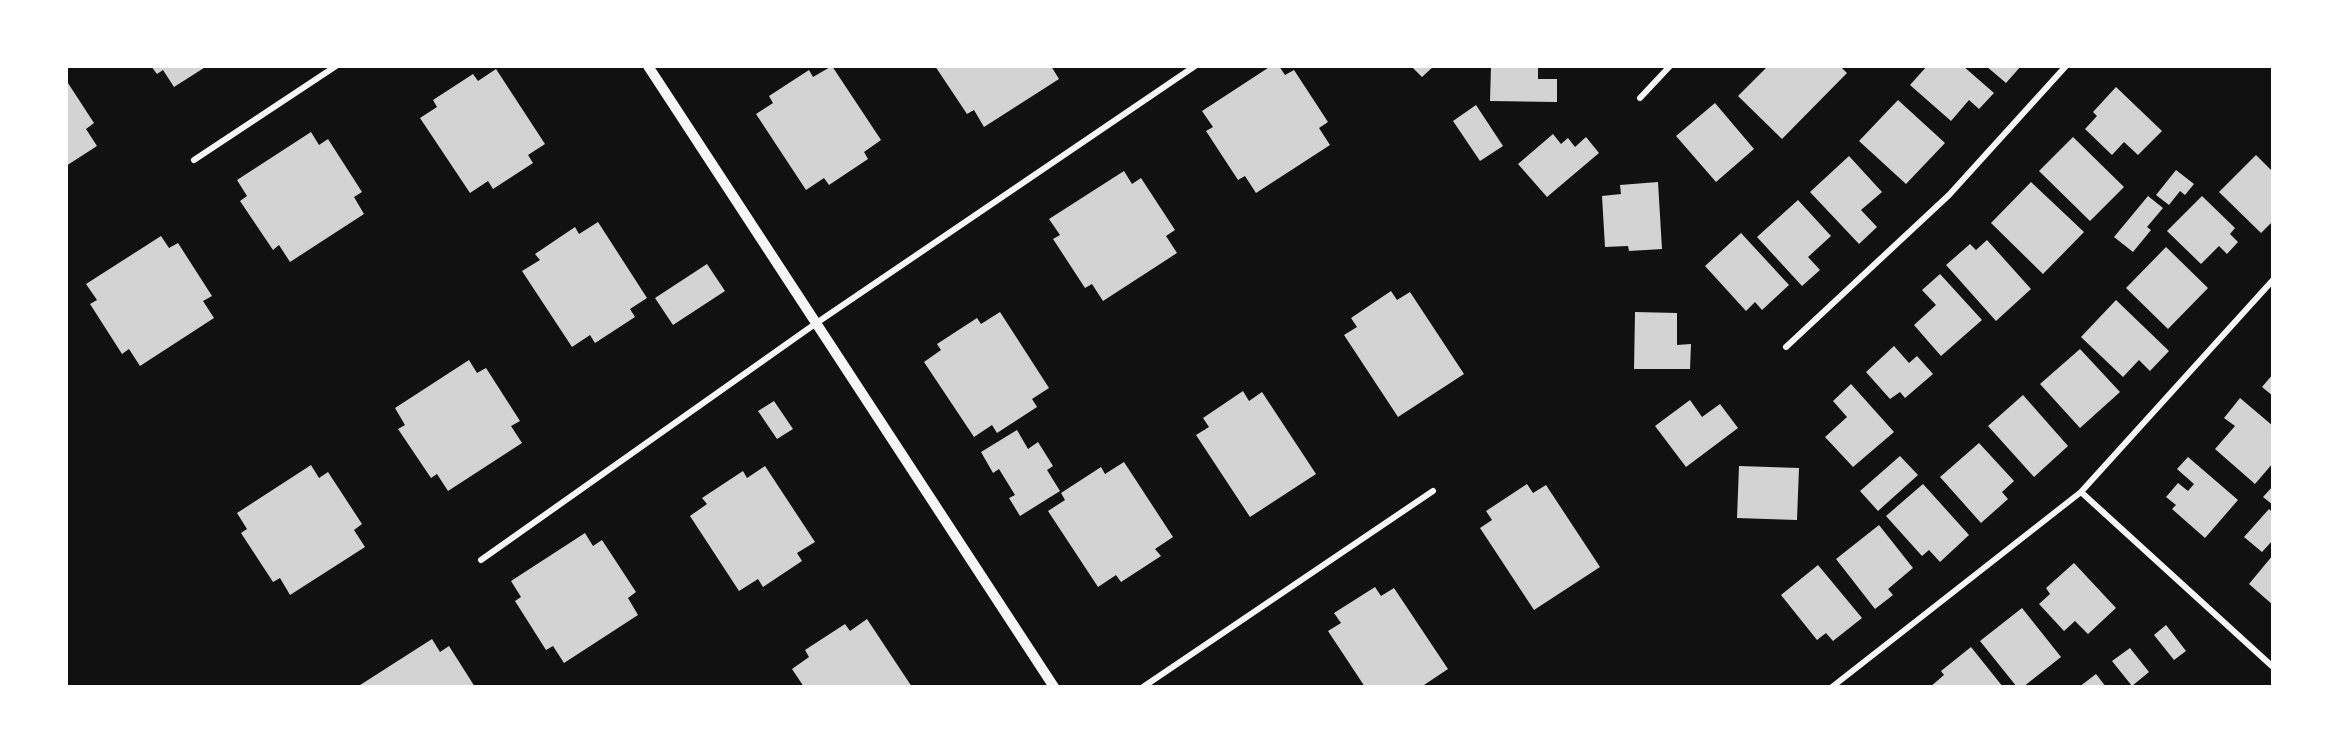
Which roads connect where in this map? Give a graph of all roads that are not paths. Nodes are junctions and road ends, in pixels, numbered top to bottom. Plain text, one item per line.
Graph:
1 (336, 66) edge
2 (648, 66) edge
3 (1195, 66) edge
4 (1670, 66) edge
5 (2066, 66) edge
6 (1640, 98) dead end
7 (194, 160) dead end
8 (2273, 280) edge
9 (815, 324) junction
10 (1786, 347) dead end
11 (1433, 491) dead end
12 (2080, 492) junction
13 (481, 560) dead end
14 (2273, 667) edge
15 (1054, 687) edge
16 (1143, 687) edge
17 (1832, 687) edge

1 - 7 street
2 - 9 street
3 - 9 street
4 - 6 street
5 - 10 street
8 - 12 street
9 - 13 street
9 - 15 street
11 - 16 street
12 - 14 street
12 - 17 street

